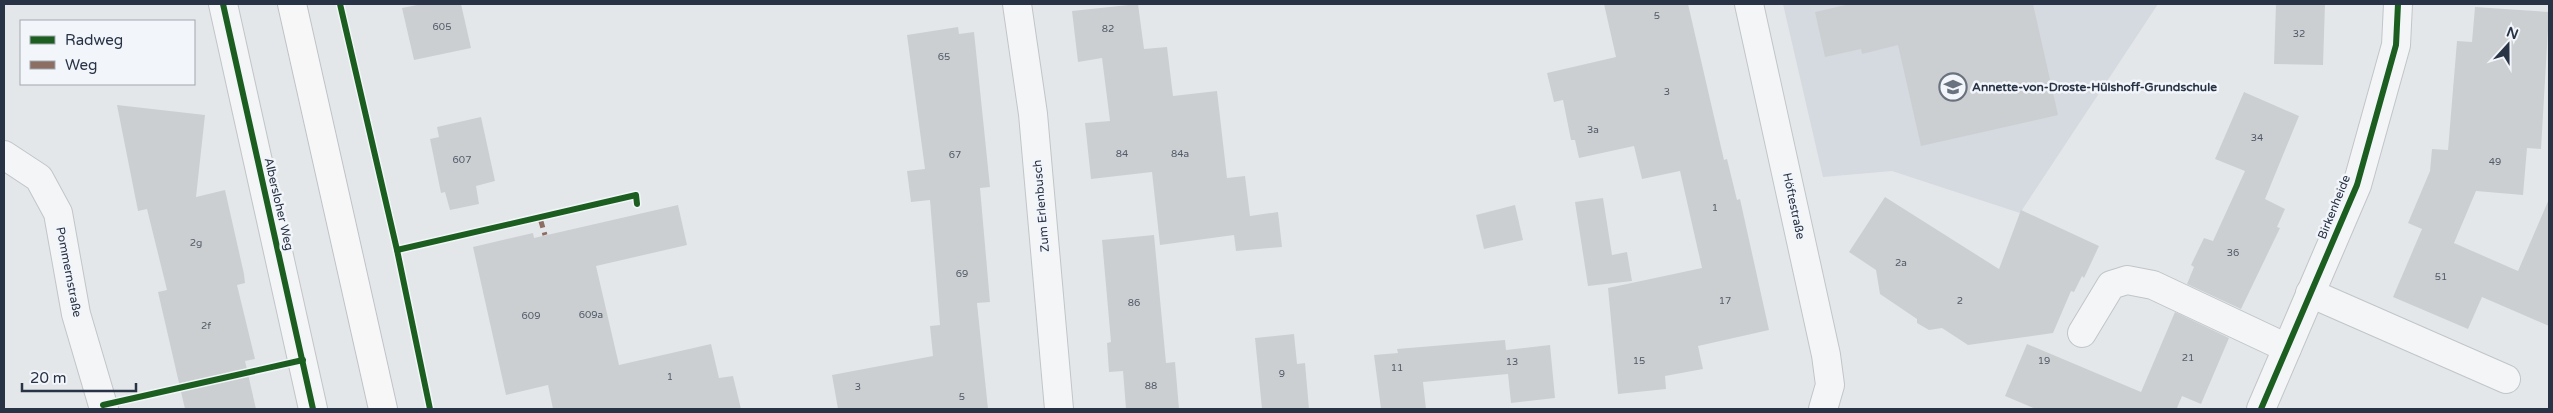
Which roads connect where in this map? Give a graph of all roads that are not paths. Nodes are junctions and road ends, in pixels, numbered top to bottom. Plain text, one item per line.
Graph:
1 (224, 4) edge
2 (292, 4) edge
3 (1018, 4) edge
4 (1749, 4) edge
5 (2398, 4) edge
6 (4, 155) edge
7 (2310, 293) junction
8 (2082, 333) dead end
9 (2287, 348) junction
10 (2506, 379) dead end
11 (104, 409) edge
12 (313, 409) edge
13 (384, 409) edge
14 (1059, 409) edge
15 (1823, 409) edge
16 (2261, 409) edge

1 - 12 street, Albersloher Weg
2 - 13 main road
3 - 14 street, Zum Erlenbusch
4 - 15 street, Höftestraße
5 - 7 street, Birkenheide
6 - 11 street, Pommernstraße
7 - 9 street, Birkenheide
7 - 10 street
8 - 9 street
9 - 16 street, Birkenheide

